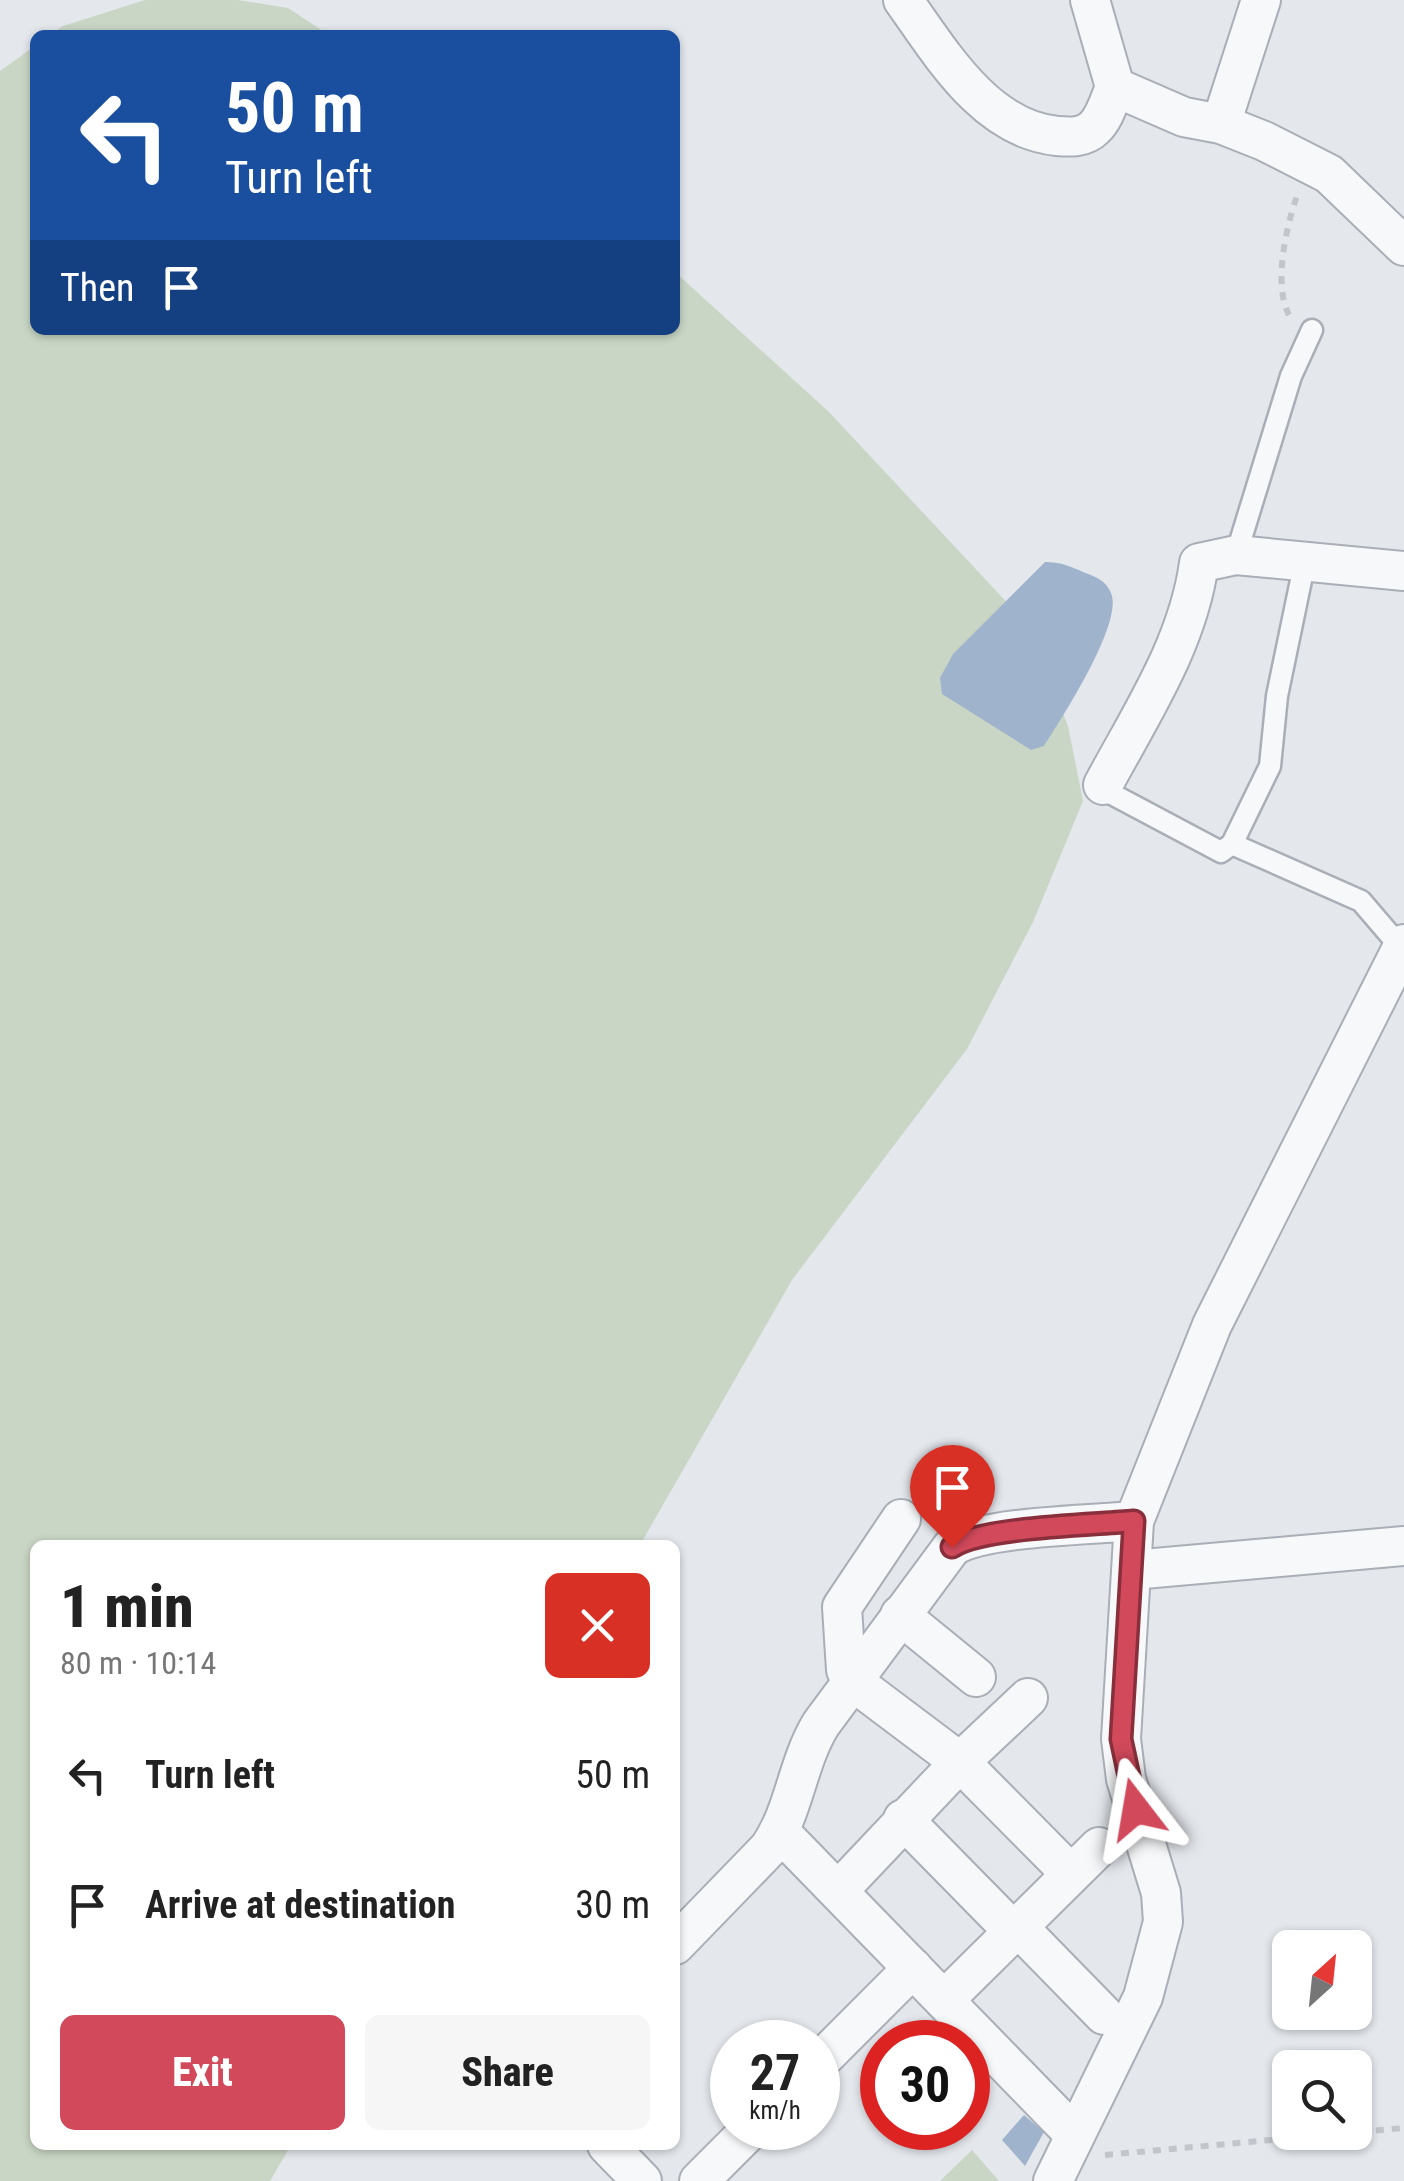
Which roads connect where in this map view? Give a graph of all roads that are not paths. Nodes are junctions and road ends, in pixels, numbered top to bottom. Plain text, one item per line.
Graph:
1 (904, 0) edge
2 (1090, 0) edge
3 (1261, 0) edge
4 (1115, 87) junction
5 (1221, 124) junction
6 (1404, 246) edge
7 (1312, 330) road end
8 (1236, 554) junction
9 (1305, 561) junction
10 (1404, 571) edge
11 (1103, 785) joint
12 (1232, 844) junction
13 (1404, 949) edge
14 (902, 1519) dead end
15 (1134, 1521) junction
16 (1404, 1546) edge
17 (1132, 1570) junction
18 (900, 1616) junction
19 (976, 1677) dead end
20 (851, 1680) junction
21 (1028, 1698) dead end
22 (960, 1762) junction
23 (904, 1819) junction
24 (780, 1832) junction
25 (1098, 1847) dead end
26 (1071, 1874) junction
27 (838, 1891) junction
28 (1016, 1929) junction
29 (680, 1940) edge
30 (913, 1968) junction
31 (944, 2000) junction
32 (1104, 2015) dead end
33 (840, 2041) edge
34 (730, 2150) edge
35 (1064, 2158) edge
36 (698, 2181) edge

1 - 4 street
2 - 4 street
3 - 5 street
4 - 5 street
5 - 6 street
7 - 8 lane
8 - 9 street
8 - 11 street
9 - 10 street
9 - 12 lane
11 - 12 lane
12 - 13 lane
13 - 15 street
14 - 20 street
15 - 17 street
15 - 18 street
16 - 17 street
17 - 35 street
18 - 19 street
18 - 20 street
20 - 22 street
20 - 24 street
21 - 22 street
22 - 23 street
22 - 26 street
23 - 27 street
23 - 28 street
24 - 27 street
24 - 29 street
25 - 26 street
26 - 28 street
27 - 30 street
28 - 31 street
28 - 32 street
30 - 31 street
30 - 33 street
31 - 35 street
34 - 36 street

